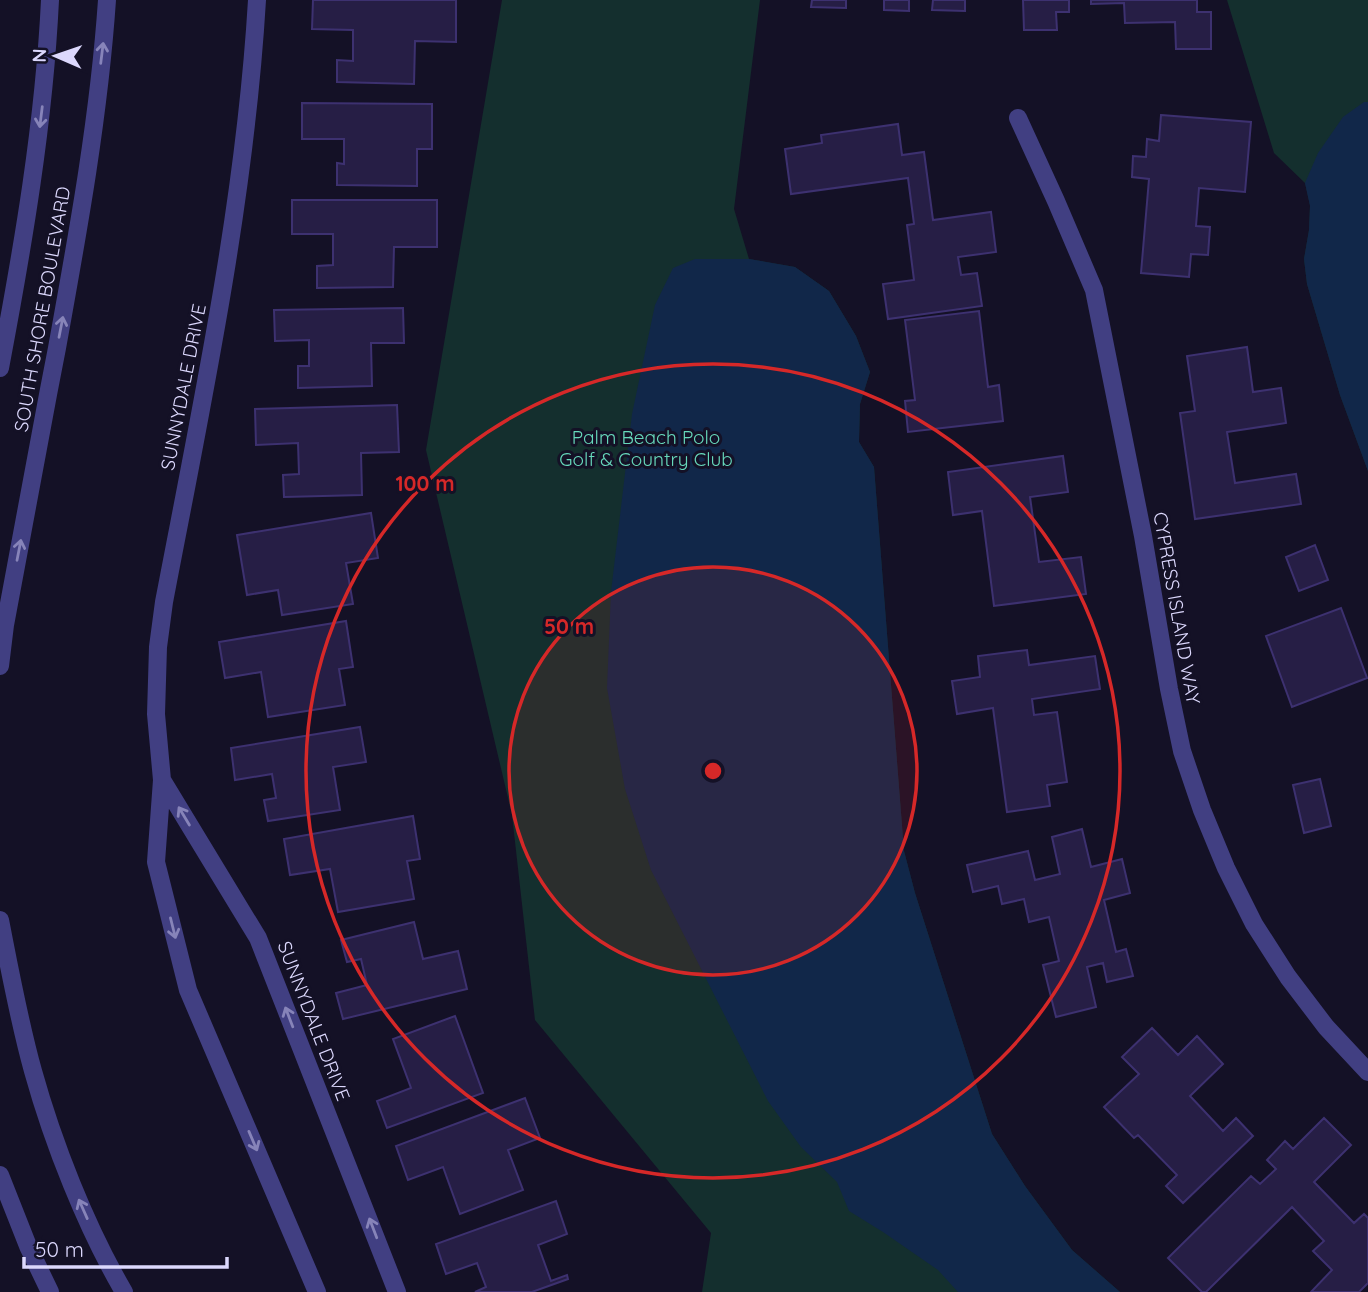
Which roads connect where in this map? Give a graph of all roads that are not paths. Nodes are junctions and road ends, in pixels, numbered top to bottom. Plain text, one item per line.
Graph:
1 (50, 0) edge
2 (107, 0) edge
3 (257, 0) edge
4 (1018, 118) dead end
5 (0, 368) edge
6 (0, 666) edge
7 (162, 780) junction
8 (0, 920) edge
9 (1368, 1072) edge
10 (0, 1175) edge
11 (50, 1292) edge
12 (124, 1292) edge
13 (317, 1292) edge
14 (397, 1292) edge

1 -> 5 street, SOUTH SHORE BOULEVARD
6 -> 2 street, SOUTH SHORE BOULEVARD
3 - 7 street, SUNNYDALE DRIVE
4 - 9 street, CYPRESS ISLAND WAY
7 -> 13 street, SUNNYDALE DRIVE
14 -> 7 street, SUNNYDALE DRIVE
12 -> 8 street
10 - 11 street

